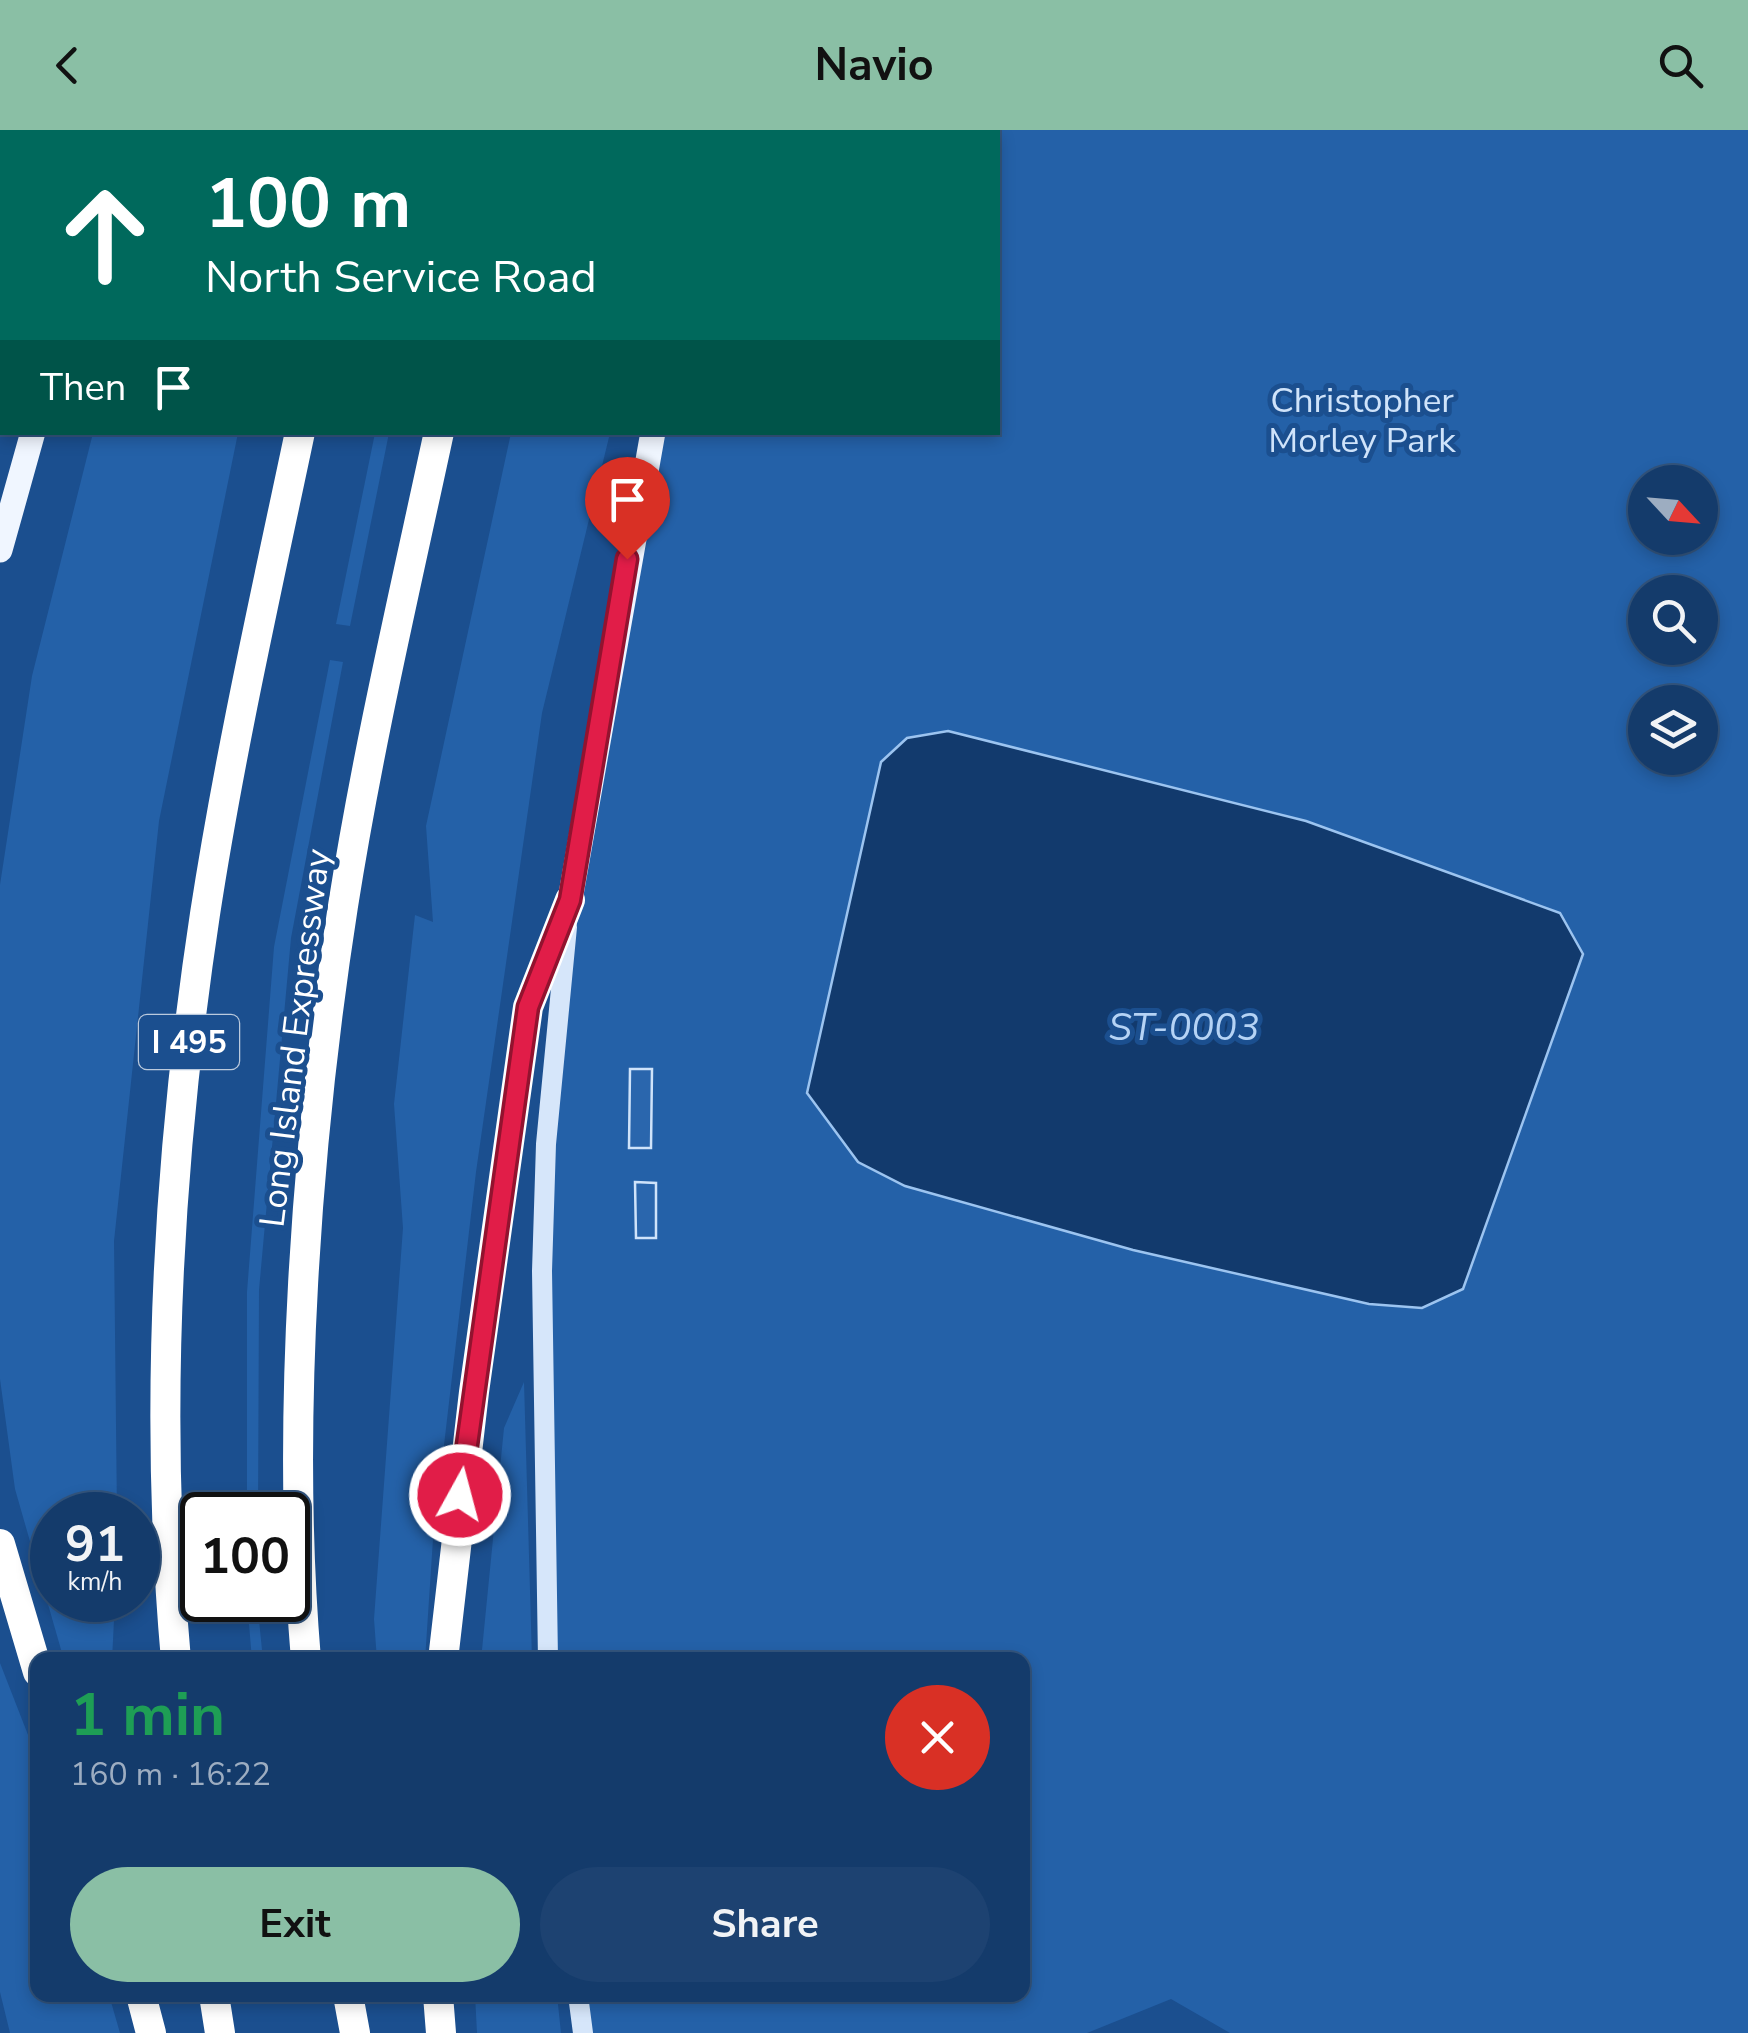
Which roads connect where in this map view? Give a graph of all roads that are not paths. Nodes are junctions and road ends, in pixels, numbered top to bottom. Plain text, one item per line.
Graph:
1 (32, 435) edge
2 (299, 435) edge
3 (437, 435) edge
4 (652, 435) edge
5 (0, 550) edge
6 (570, 900) junction
7 (0, 1544) edge
8 (32, 1652) edge
9 (176, 1652) edge
10 (306, 1652) edge
11 (444, 1652) edge
12 (548, 1652) edge
13 (142, 2002) edge
14 (215, 2002) edge
15 (349, 2002) edge
16 (439, 2002) edge
17 (579, 2002) edge
18 (151, 2033) edge
19 (220, 2033) edge
20 (355, 2033) edge
21 (441, 2033) edge
22 (583, 2033) edge

1 - 5 main road
2 - 9 highway, I 495
3 - 10 highway, Long Island Expressway
4 - 6 main road
6 - 11 highway
6 - 12 main road
7 - 8 highway
13 - 18 highway
14 - 19 highway
15 - 20 highway
16 - 21 highway
17 - 22 main road

